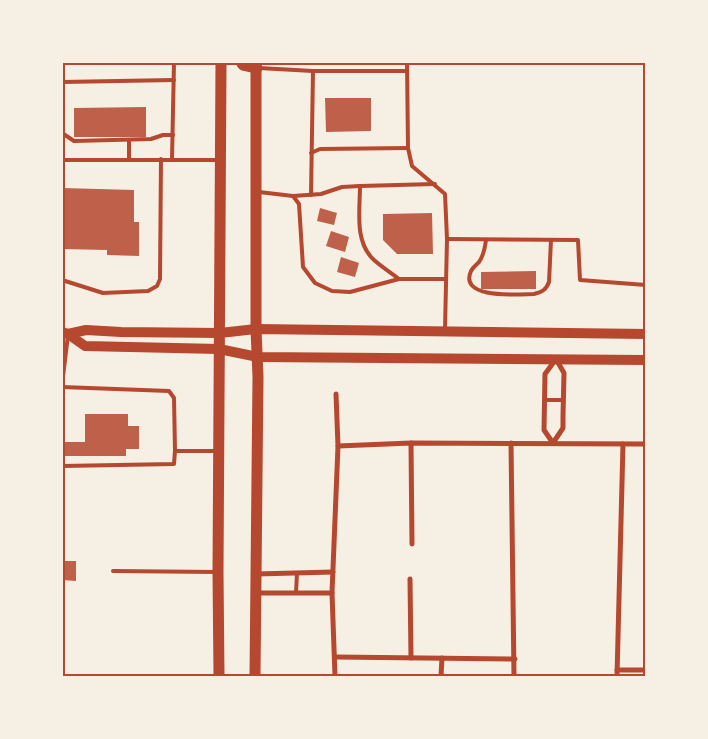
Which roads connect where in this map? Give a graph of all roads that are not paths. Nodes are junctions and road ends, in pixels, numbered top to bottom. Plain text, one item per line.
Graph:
1 (174, 62) edge
2 (221, 62) edge
3 (241, 62) edge
4 (407, 62) edge
5 (256, 65) edge
6 (313, 71) junction
7 (407, 71) junction
8 (174, 80) junction
9 (62, 82) edge
10 (62, 133) edge
11 (173, 135) junction
12 (129, 140) junction
13 (408, 148) junction
14 (311, 153) junction
15 (162, 159) junction
16 (172, 159) junction
17 (62, 160) edge
18 (129, 160) junction
19 (220, 160) junction
20 (434, 184) junction
21 (360, 186) junction
22 (256, 192) junction
23 (311, 195) junction
24 (293, 196) junction
25 (447, 239) junction
26 (486, 240) junction
27 (551, 240) junction
28 (399, 279) junction
29 (445, 279) junction
30 (62, 280) edge
31 (646, 285) edge
32 (256, 329) junction
33 (445, 332) junction
34 (65, 333) edge
35 (220, 333) junction
36 (646, 334) edge
37 (219, 349) junction
38 (258, 357) junction
39 (556, 359) junction
40 (646, 360) edge
41 (62, 386) edge
42 (336, 394) dead end
43 (545, 400) junction
44 (564, 400) junction
45 (553, 443) junction
46 (411, 444) junction
47 (511, 444) junction
48 (623, 444) junction
49 (646, 444) edge
50 (338, 446) junction
51 (175, 451) junction
52 (219, 451) junction
53 (62, 466) edge
54 (412, 544) dead end
55 (113, 571) dead end
56 (218, 572) junction
57 (333, 572) junction
58 (296, 573) junction
59 (256, 574) junction
60 (410, 579) dead end
61 (256, 593) junction
62 (296, 593) junction
63 (332, 593) junction
64 (336, 657) junction
65 (411, 658) junction
66 (442, 658) junction
67 (515, 659) junction
68 (617, 670) junction
69 (646, 670) edge
70 (219, 676) edge
71 (254, 676) edge
72 (335, 676) edge
73 (441, 676) edge
74 (514, 676) edge
75 (617, 676) edge

1 - 8 lane
2 - 19 main road
3 - 5 main road
4 - 7 lane
5 - 6 lane
5 - 22 main road
6 - 7 lane
6 - 14 lane
7 - 13 lane
8 - 9 lane
8 - 11 lane
10 - 12 lane
11 - 12 lane
11 - 16 lane
12 - 18 lane
13 - 14 lane
13 - 20 lane
14 - 23 lane
15 - 16 lane
15 - 18 lane
15 - 30 lane
16 - 19 lane
17 - 18 lane
19 - 35 main road
20 - 21 lane
20 - 25 lane
21 - 23 lane
21 - 28 lane
22 - 24 lane
22 - 32 main road
23 - 24 lane
24 - 28 lane
25 - 26 lane
25 - 29 lane
26 - 27 lane
26 - 27 lane
27 - 31 lane
28 - 29 lane
29 - 33 lane
32 - 33 main road
32 - 35 main road
32 - 38 main road
33 - 36 main road
34 - 35 main road
34 - 37 main road
34 - 41 lane
35 - 37 main road
37 - 38 main road
37 - 52 main road
38 - 39 main road
38 - 59 main road
39 - 40 main road
39 - 43 street
39 - 44 street
41 - 51 lane
42 - 50 street
43 - 44 lane
43 - 45 street
44 - 45 street
45 - 47 street
45 - 48 street
46 - 47 street
46 - 50 street
46 - 54 street
47 - 67 street
48 - 49 street
48 - 68 street
50 - 57 street
51 - 52 lane
51 - 53 lane
52 - 56 main road
55 - 56 lane
56 - 70 main road
57 - 58 street
57 - 63 street
58 - 59 street
58 - 62 lane
59 - 61 main road
60 - 65 street
61 - 62 street
61 - 71 main road
62 - 63 street
63 - 64 street
64 - 65 street
64 - 72 street
65 - 66 street
66 - 67 street
66 - 73 street
67 - 74 street
68 - 69 street
68 - 75 street

